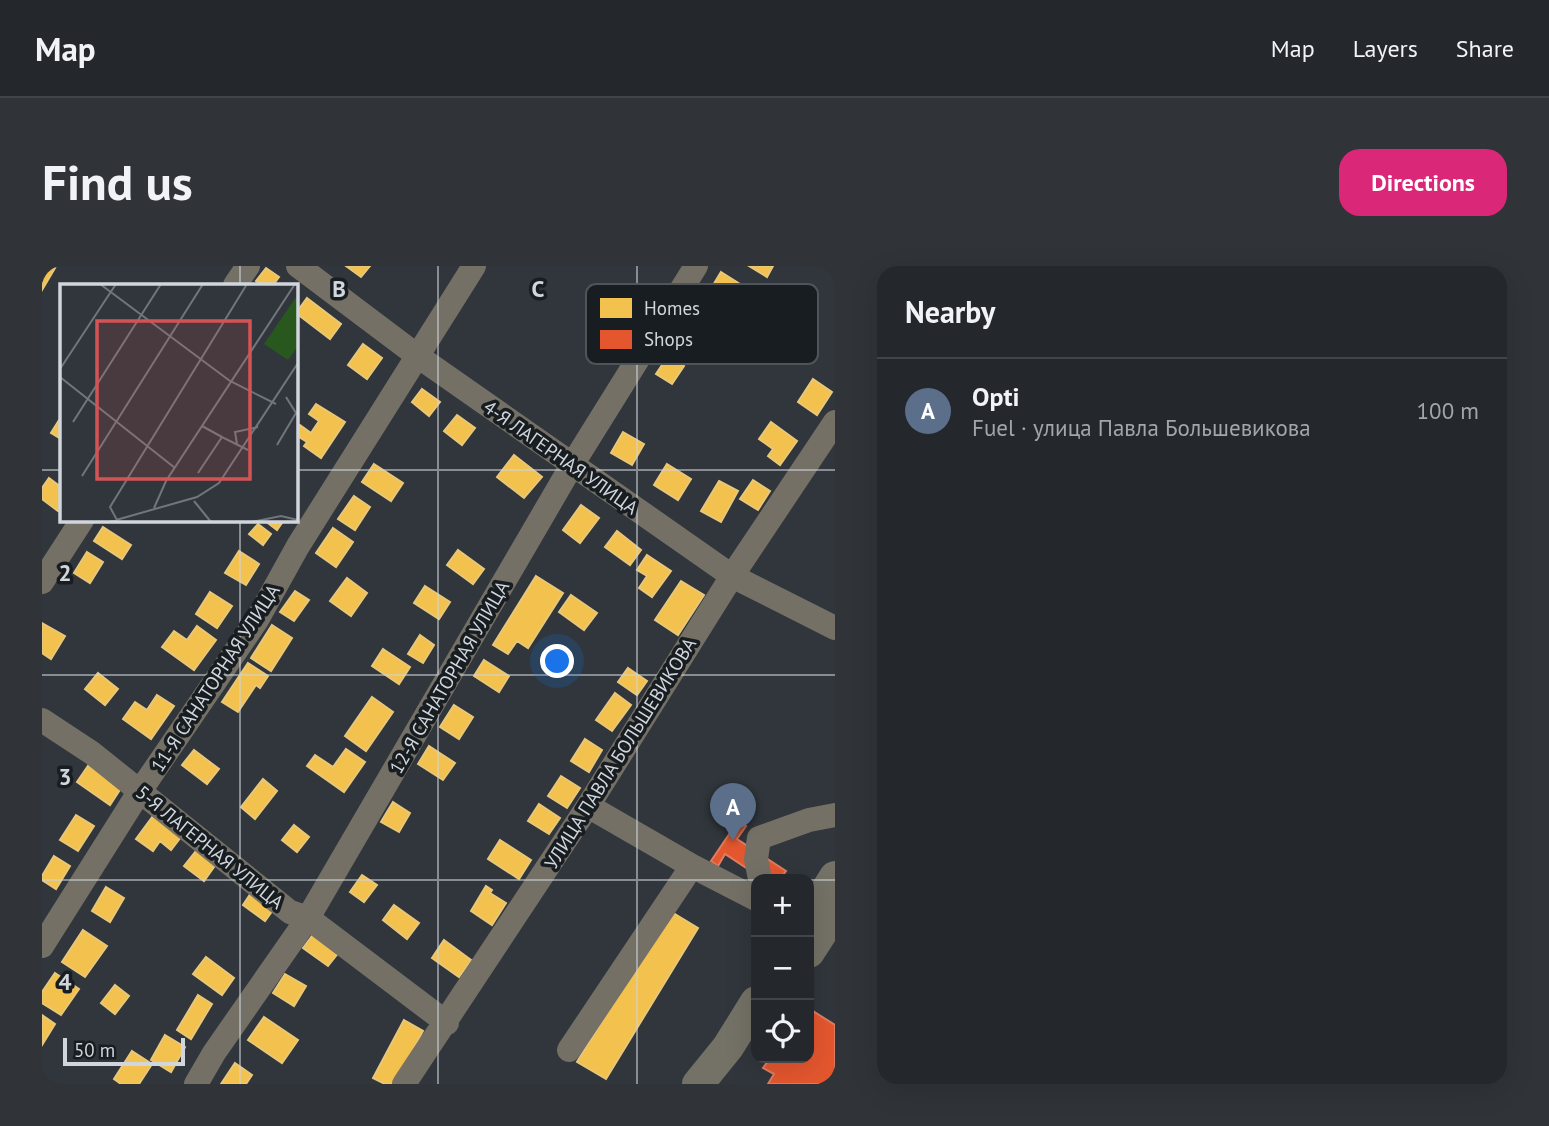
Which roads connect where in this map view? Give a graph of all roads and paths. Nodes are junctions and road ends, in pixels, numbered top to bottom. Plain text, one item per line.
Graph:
1 (248, 266) edge
2 (298, 266) edge
3 (474, 266) edge
4 (696, 266) edge
5 (236, 284) edge
6 (685, 284) edge
7 (419, 357) junction
8 (635, 364) edge
9 (835, 422) edge
10 (572, 465) junction
11 (81, 522) edge
12 (732, 576) junction
13 (42, 582) edge
14 (835, 628) edge
15 (42, 720) edge
16 (141, 791) junction
17 (588, 806) junction
18 (835, 815) edge
19 (692, 866) junction
20 (759, 874) edge
21 (835, 877) edge
22 (751, 896) edge
23 (308, 918) junction
24 (817, 928) edge
25 (42, 946) edge
26 (751, 1010) edge
27 (447, 1023) junction
28 (751, 1039) edge
29 (569, 1050) dead end
30 (196, 1084) edge
31 (404, 1084) edge
32 (698, 1084) edge
33 (721, 1084) edge

1 - 5 street
2 - 7 street, 4-Я ЛАГЕРНАЯ УЛИЦА
3 - 7 street, 11-Я САНАТОРНАЯ УЛИЦА
4 - 6 street, 12-Я САНАТОРНАЯ УЛИЦА
7 - 10 street, 4-Я ЛАГЕРНАЯ УЛИЦА
7 - 16 street, 11-Я САНАТОРНАЯ УЛИЦА
8 - 10 street, 12-Я САНАТОРНАЯ УЛИЦА
9 - 12 street, УЛИЦА ПАВЛА БОЛЬШЕВИКОВА
10 - 12 street, 4-Я ЛАГЕРНАЯ УЛИЦА
10 - 23 street, 12-Я САНАТОРНАЯ УЛИЦА
11 - 13 street
12 - 14 street, 4-Я ЛАГЕРНАЯ УЛИЦА
12 - 17 street, УЛИЦА ПАВЛА БОЛЬШЕВИКОВА
15 - 16 street, 5-Я ЛАГЕРНАЯ УЛИЦА
16 - 23 street, 5-Я ЛАГЕРНАЯ УЛИЦА
16 - 25 street, 11-Я САНАТОРНАЯ УЛИЦА
17 - 19 street
17 - 27 street, УЛИЦА ПАВЛА БОЛЬШЕВИКОВА
18 - 20 street
19 - 22 street
19 - 29 street
21 - 24 main road
23 - 27 street, 5-Я ЛАГЕРНАЯ УЛИЦА
23 - 30 street, 12-Я САНАТОРНАЯ УЛИЦА
26 - 32 main road
27 - 31 street, УЛИЦА ПАВЛА БОЛЬШЕВИКОВА
28 - 33 main road

